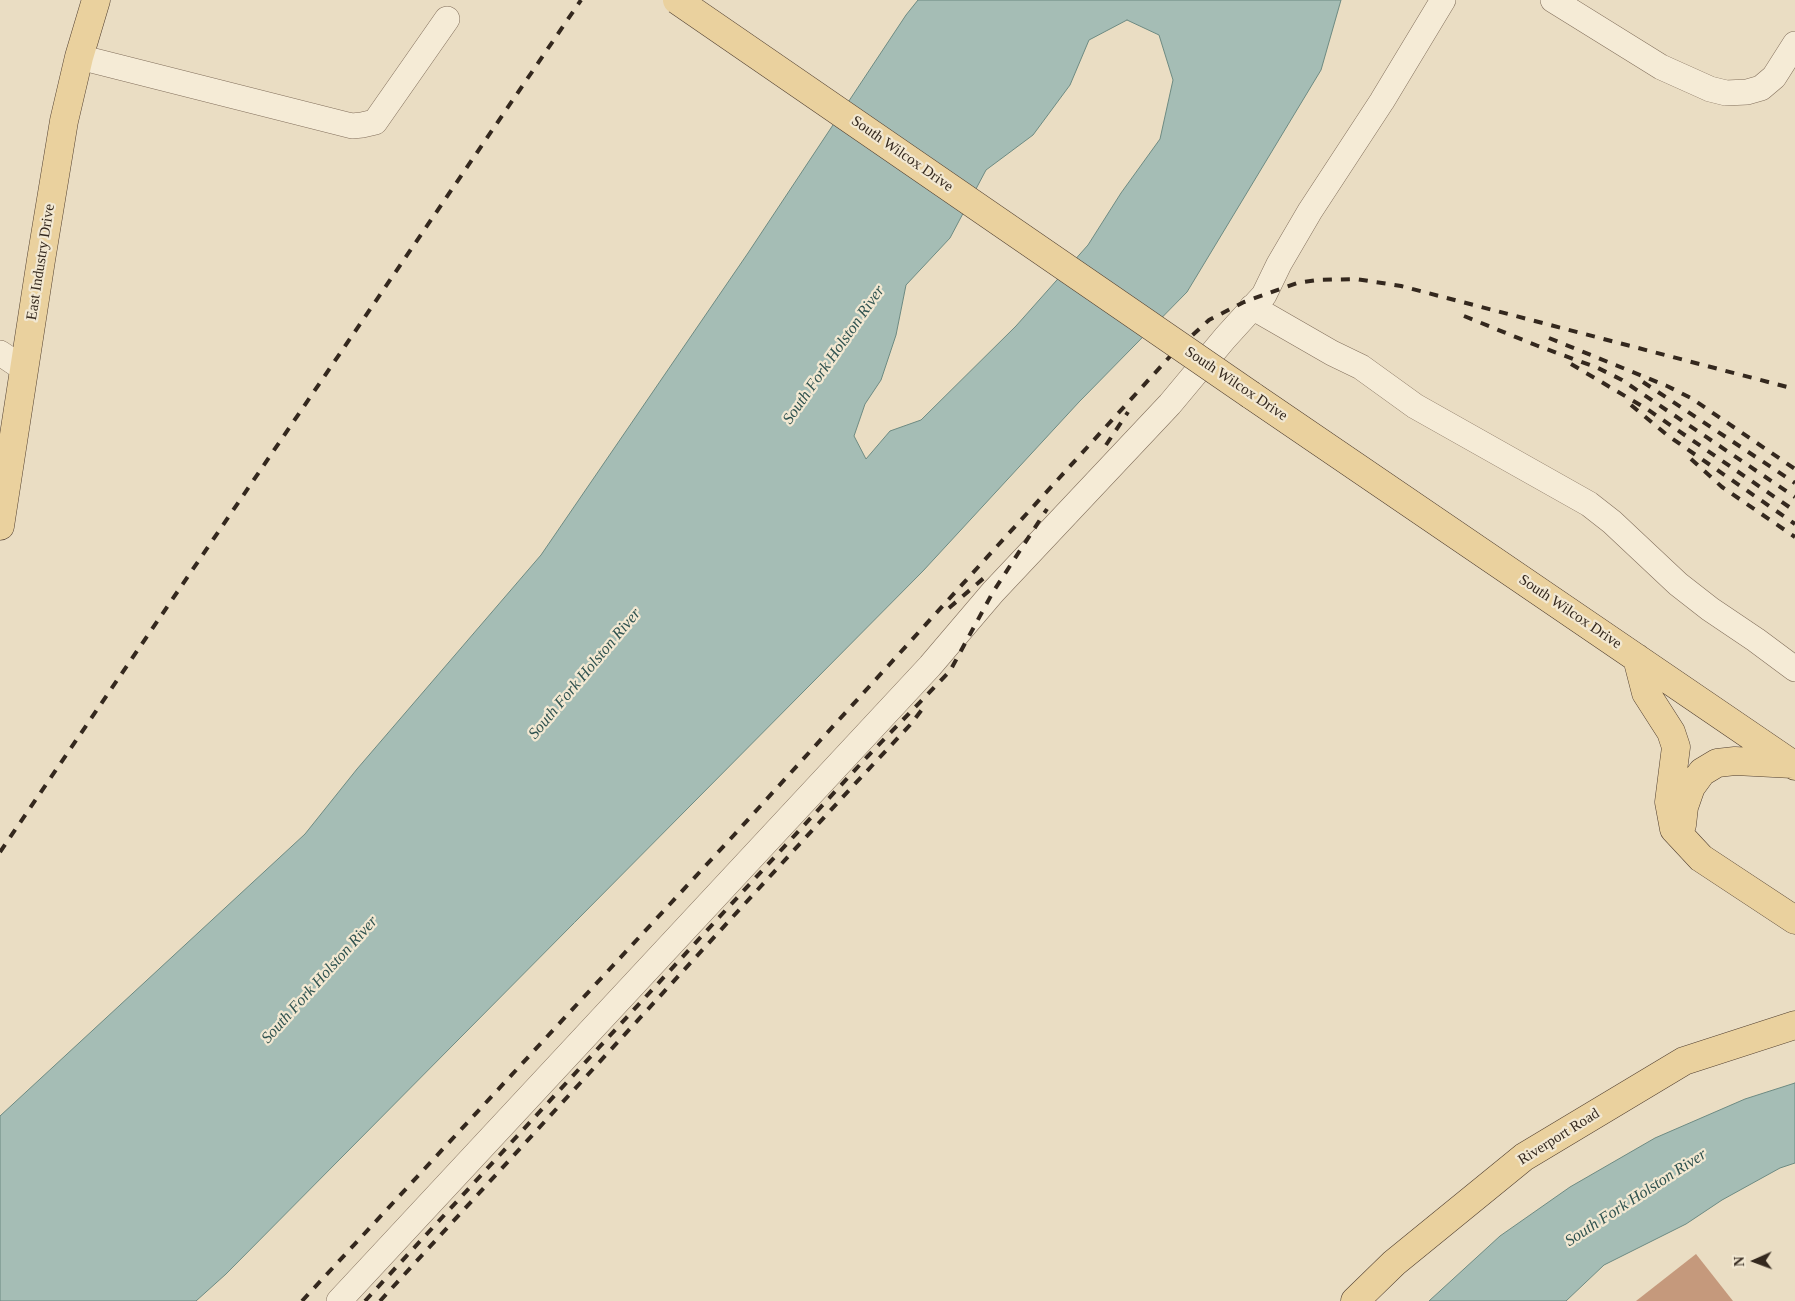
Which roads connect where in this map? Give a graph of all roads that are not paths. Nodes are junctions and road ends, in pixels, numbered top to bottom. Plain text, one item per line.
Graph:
1 (96, 0) edge
2 (677, 0) edge
3 (1443, 0) edge
4 (1553, 0) edge
5 (447, 19) dead end
6 (1795, 44) edge
7 (79, 57) junction
8 (1252, 307) junction
9 (0, 353) edge
10 (24, 369) junction
11 (0, 526) edge
12 (1637, 658) junction
13 (1795, 669) edge
14 (1794, 765) edge
15 (1681, 837) junction
16 (1795, 920) edge
17 (1795, 1025) edge
18 (340, 1301) edge
19 (1355, 1301) edge

1 - 7 main road, East Industry Drive
2 - 12 main road, South Wilcox Drive, bridge
3 - 8 street
4 - 6 street
5 - 7 street
7 - 10 main road, East Industry Drive
8 - 13 street
8 - 18 street
9 - 10 street
10 - 11 main road, East Industry Drive
12 - 14 main road, South Wilcox Drive
12 - 15 main road
14 - 15 main road
15 - 16 main road
17 - 19 main road, Riverport Road

